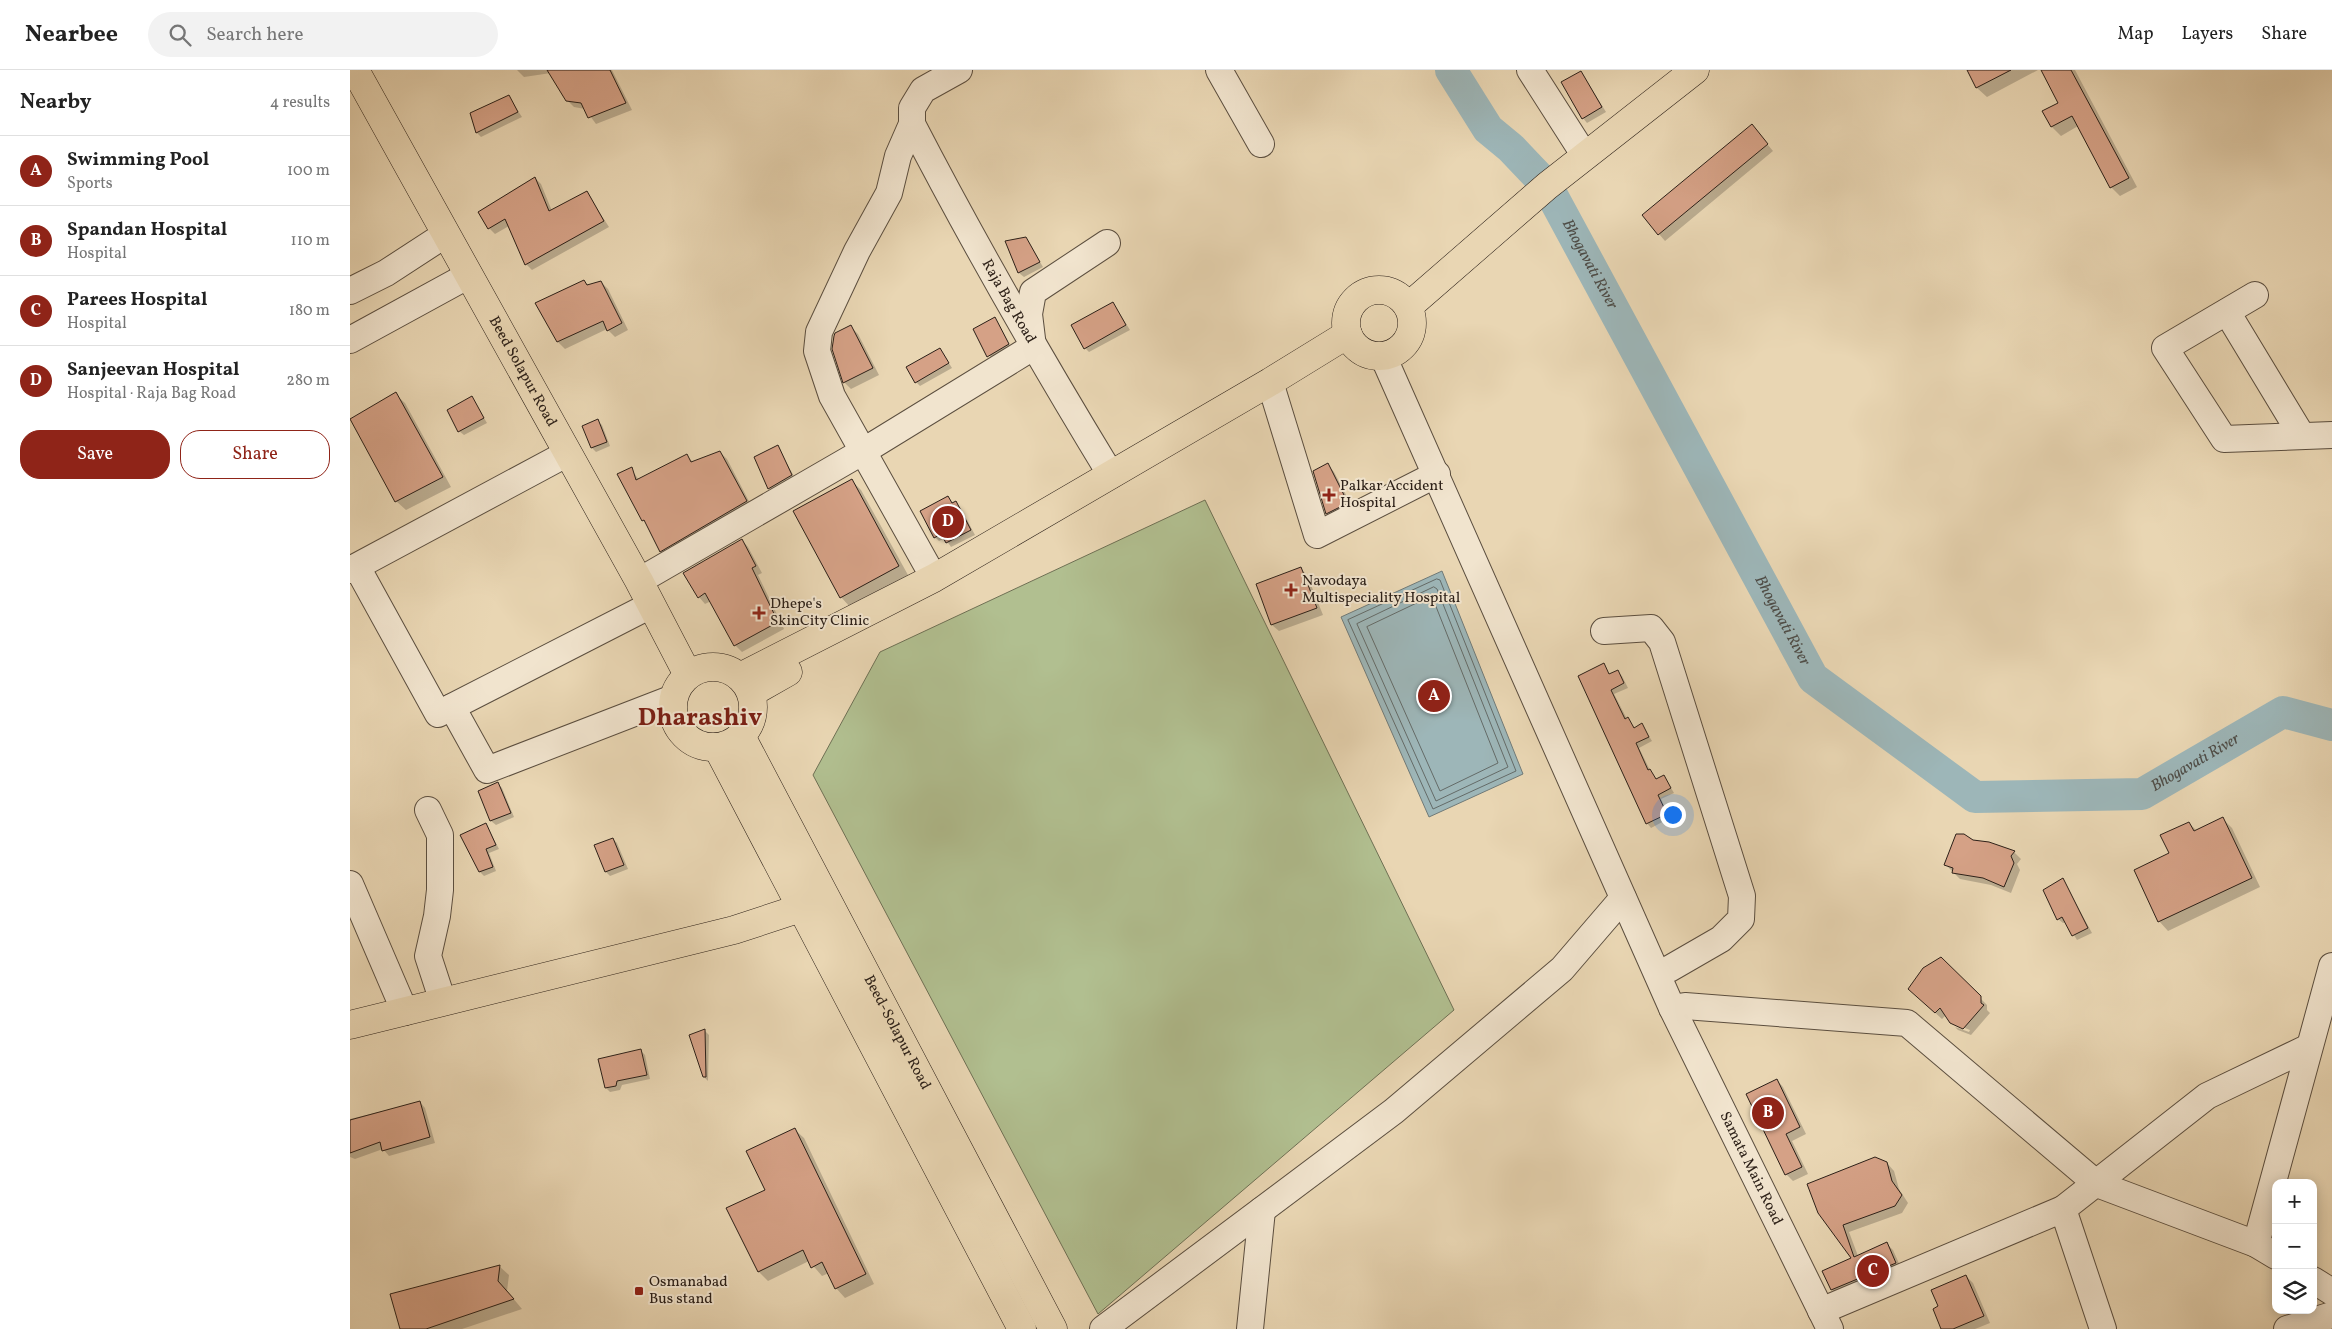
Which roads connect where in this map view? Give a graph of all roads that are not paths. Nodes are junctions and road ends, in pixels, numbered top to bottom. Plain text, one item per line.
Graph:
1 (959, 70) edge
2 (1220, 70) edge
3 (1530, 70) edge
4 (1696, 70) edge
5 (357, 86) edge
6 (912, 124) junction
7 (1261, 144) dead end
8 (1585, 156) junction
9 (446, 234) junction
10 (1107, 243) dead end
11 (469, 275) junction
12 (350, 291) edge
13 (2255, 295) dead end
14 (1408, 306) junction
15 (2227, 312) junction
16 (1351, 339) junction
17 (350, 340) edge
18 (1034, 347) junction
19 (1388, 355) junction
20 (1271, 386) junction
21 (2332, 435) edge
22 (2302, 436) junction
23 (862, 452) junction
24 (568, 453) junction
25 (1437, 474) junction
26 (1111, 475) junction
27 (354, 569) edge
28 (934, 578) junction
29 (639, 581) junction
30 (651, 605) junction
31 (1604, 632) dead end
32 (688, 675) junction
33 (746, 685) junction
34 (673, 698) junction
35 (452, 707) junction
36 (741, 736) junction
37 (717, 747) junction
38 (428, 810) dead end
39 (350, 884) edge
40 (1623, 898) junction
41 (801, 908) junction
42 (2332, 966) edge
43 (1669, 969) junction
44 (443, 1002) junction
45 (1678, 1007) junction
46 (405, 1012) junction
47 (350, 1025) edge
48 (2309, 1047) junction
49 (2097, 1184) junction
50 (2063, 1209) junction
51 (1262, 1210) junction
52 (2266, 1250) edge
53 (2317, 1283) edge
54 (2332, 1292) edge
55 (2332, 1315) edge
56 (1826, 1320) edge
57 (1022, 1329) edge
58 (1053, 1329) edge
59 (1103, 1329) edge
60 (1250, 1329) edge
61 (2103, 1329) edge
62 (2287, 1329) edge

1 - 6 street
2 - 7 street
3 - 8 street
4 - 8 main road
5 - 9 main road, Beed Solapur Road
6 - 18 street, Raja Bag Road
6 - 23 street
8 - 14 main road
9 - 11 main road, Beed Solapur Road
9 - 12 street
10 - 18 street
11 - 17 street
11 - 24 main road, Beed Solapur Road
13 - 15 street
14 - 16 main road
14 - 19 main road
15 - 22 street
15 - 22 street
16 - 19 main road
16 - 20 main road
18 - 23 street
18 - 26 street, Raja Bag Road
19 - 25 street
19 - 43 street
20 - 25 street
20 - 26 main road
20 - 33 main road
21 - 22 street
23 - 28 street
23 - 29 street
24 - 27 street
24 - 29 main road, Beed Solapur Road
25 - 40 street
26 - 28 main road
27 - 35 street
28 - 33 main road
29 - 30 main road, Beed Solapur Road
30 - 32 main road, Beed Solapur Road
30 - 35 street
31 - 43 street
32 - 33 main road
32 - 34 main road
33 - 36 main road
34 - 35 street
34 - 37 main road
36 - 37 main road
36 - 58 main road, Beed-Solapur Road
37 - 41 main road, Beed-Solapur Road
38 - 44 street
39 - 46 street
40 - 45 street
40 - 51 street
41 - 44 main road
41 - 57 main road, Beed-Solapur Road
42 - 48 street
43 - 45 street
44 - 46 main road
45 - 49 street
45 - 56 street, Samata Main Road
46 - 47 main road
48 - 49 street
48 - 52 street
49 - 50 street
49 - 52 street
50 - 56 street
50 - 61 street
51 - 59 street
51 - 60 street
53 - 54 street
55 - 62 street

